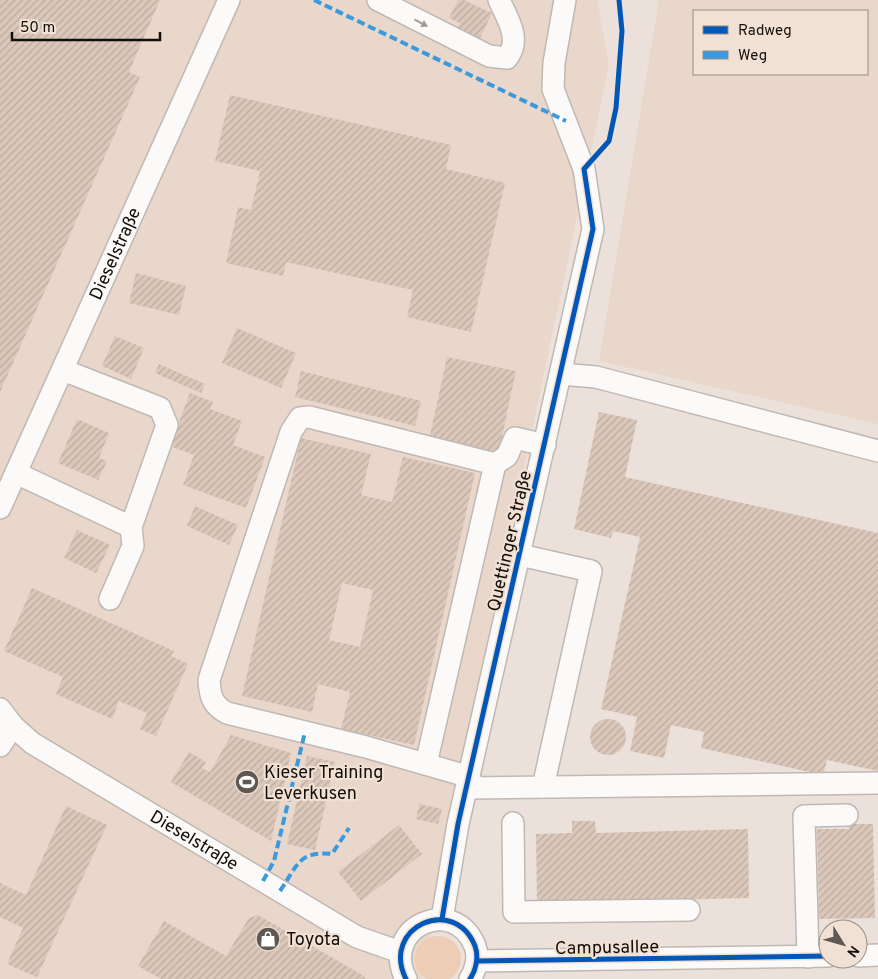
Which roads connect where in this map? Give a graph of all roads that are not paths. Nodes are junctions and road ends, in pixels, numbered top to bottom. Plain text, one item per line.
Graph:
1 (378, 0) edge
2 (498, 0) edge
3 (565, 0) edge
4 (229, 1) edge
5 (63, 370) junction
6 (560, 374) junction
7 (545, 445) junction
8 (878, 451) edge
9 (495, 464) junction
10 (16, 474) junction
11 (0, 508) edge
12 (131, 527) junction
13 (520, 555) junction
14 (110, 599) dead end
15 (0, 710) edge
16 (13, 726) junction
17 (0, 746) edge
18 (426, 764) junction
19 (468, 782) junction
20 (878, 783) edge
21 (543, 787) junction
22 (847, 815) dead end
23 (513, 823) dead end
24 (689, 910) dead end
25 (442, 919) junction
26 (400, 952) junction
27 (818, 957) edge
28 (473, 970) edge
29 (567, 970) edge
30 (640, 970) edge
31 (406, 979) edge

1 -> 2 street
3 - 6 street, Quettinger Straße
4 - 5 street, Dieselstraße
5 - 10 street, Dieselstraße
5 - 12 street
6 - 7 street, Quettinger Straße
6 - 8 street
7 - 9 street
7 - 13 street, Quettinger Straße
9 - 18 street
9 - 18 street
10 - 11 street, Dieselstraße
10 - 12 street
12 - 14 street
13 - 19 street, Quettinger Straße
13 - 21 street
15 - 16 street, Dieselstraße
16 - 17 street
16 - 26 street, Dieselstraße
18 - 19 street
19 - 21 street
19 - 25 street, Quettinger Straße
20 - 21 street
22 - 27 street
23 - 24 street
25 - 26 street
25 - 28 street
26 - 31 street
27 - 30 street, Campusallee
28 - 29 street, Campusallee
29 - 30 street, Campusallee

